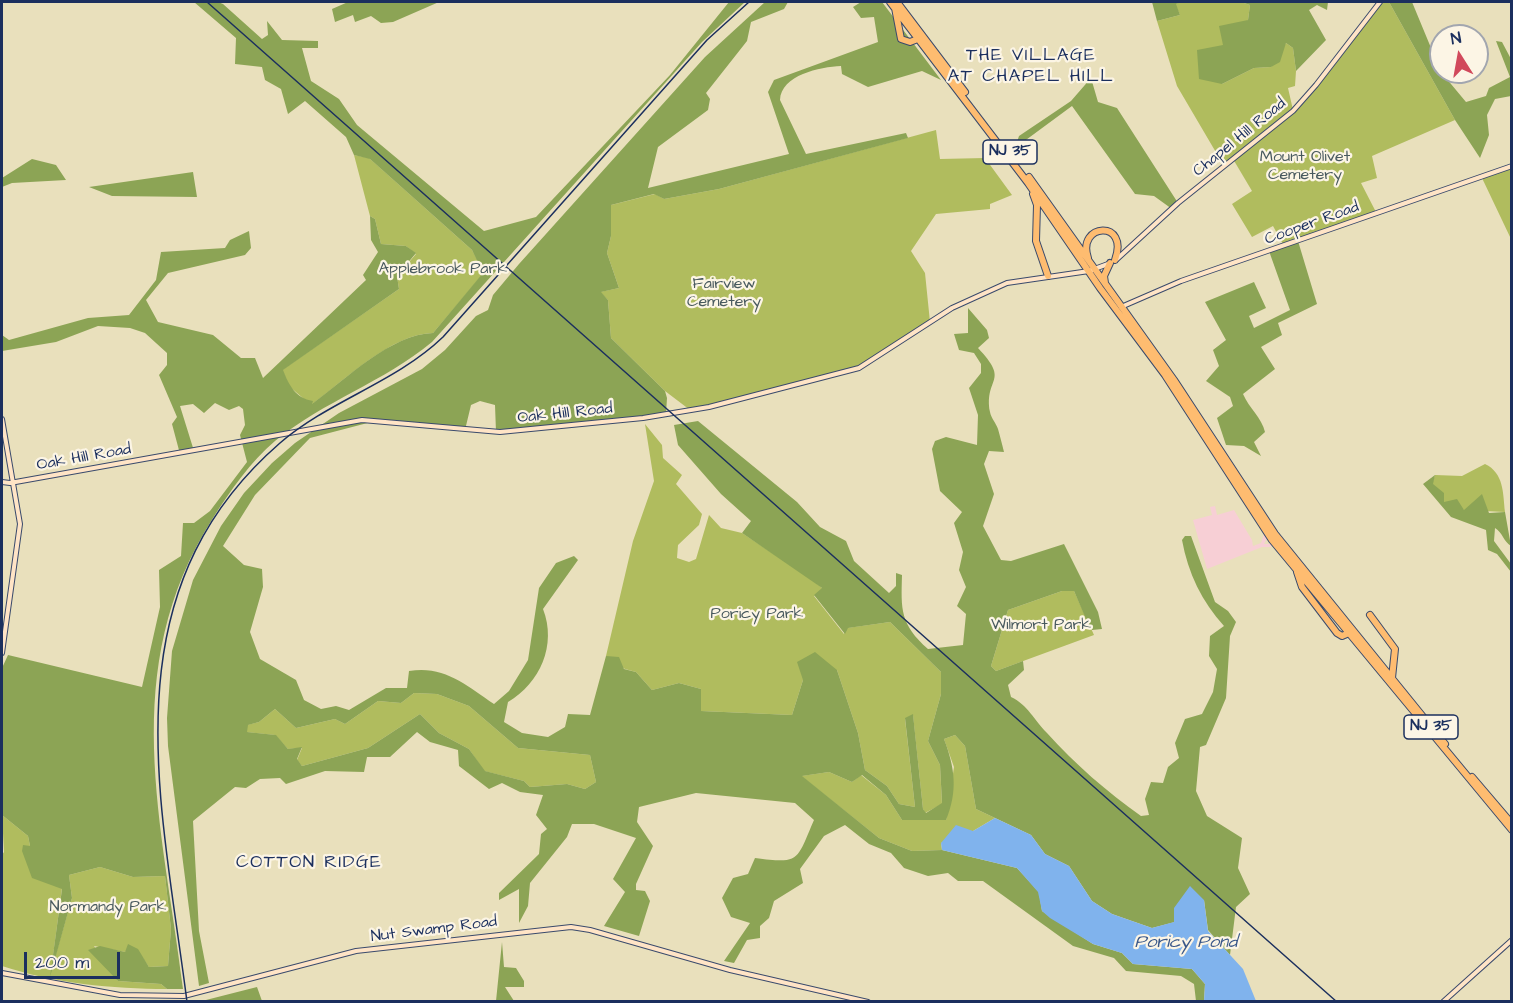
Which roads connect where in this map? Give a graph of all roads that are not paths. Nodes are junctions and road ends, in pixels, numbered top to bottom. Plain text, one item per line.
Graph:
1 (1380, 2) edge
2 (894, 4) edge
3 (922, 37) junction
4 (1512, 166) edge
5 (1028, 183) junction
6 (1112, 262) junction
7 (1091, 270) junction
8 (1048, 276) junction
9 (1106, 286) junction
10 (1121, 306) junction
11 (2, 419) edge
12 (2, 482) edge
13 (14, 482) junction
14 (1370, 615) dead end
15 (2, 653) edge
16 (1392, 678) junction
17 (1512, 824) edge
18 (1512, 830) edge
19 (1512, 940) edge
20 (2, 973) edge
21 (868, 1002) edge
22 (1443, 1002) edge

1 - 6 street, Chapel Hill Road
2 - 3 highway, NJ 35
2 - 3 highway
3 - 5 highway, NJ 35
3 - 7 highway, NJ 35
4 - 10 street, Cooper Road
5 - 7 highway, NJ 35
5 - 8 highway
6 - 7 street, Chapel Hill Road
6 - 7 highway
6 - 9 highway
7 - 8 street, Oak Hill Road
7 - 9 highway, NJ 35
7 - 18 highway, NJ 35
8 - 13 street, Oak Hill Road
9 - 10 highway, NJ 35
10 - 16 highway, NJ 35
11 - 13 street
12 - 13 street, Oak Hill Road
13 - 15 street
14 - 16 highway
16 - 17 highway, NJ 35
19 - 22 street
20 - 21 street, Nut Swamp Road

